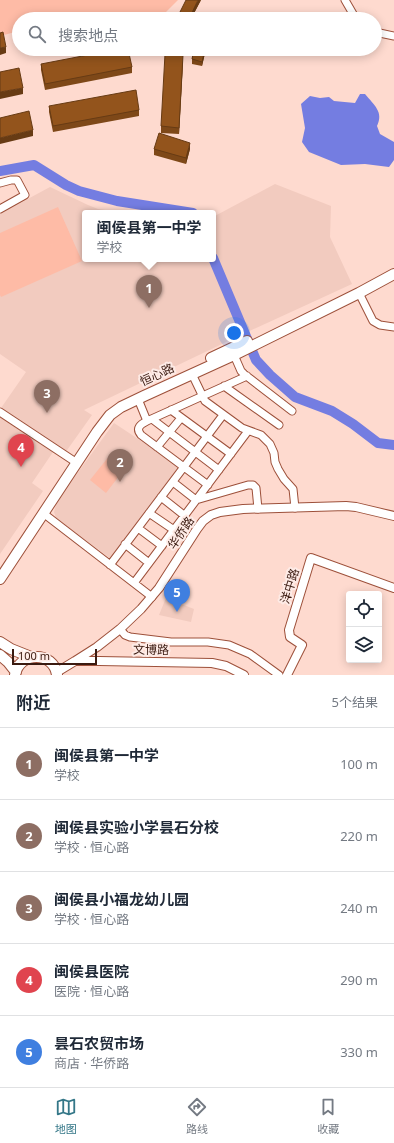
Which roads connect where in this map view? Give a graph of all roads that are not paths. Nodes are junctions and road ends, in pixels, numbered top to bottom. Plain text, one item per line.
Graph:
1 (345, 0) edge
2 (352, 12) edge
3 (382, 33) edge
4 (394, 36) edge
5 (0, 183) edge
6 (0, 209) edge
7 (394, 267) edge
8 (394, 274) edge
9 (359, 293) junction
10 (394, 327) edge
11 (255, 340) junction
12 (243, 346) junction
13 (234, 355) junction
14 (192, 374) junction
15 (246, 376) junction
16 (224, 386) junction
17 (202, 395) junction
18 (138, 399) junction
19 (171, 410) junction
20 (292, 411) dead end
21 (0, 412) edge
22 (224, 415) junction
23 (181, 418) junction
24 (150, 420) junction
25 (279, 425) dead end
26 (248, 431) junction
27 (169, 432) junction
28 (207, 437) junction
29 (157, 447) junction
30 (195, 452) junction
31 (231, 454) junction
32 (74, 461) junction
33 (184, 467) junction
34 (218, 470) junction
35 (173, 482) junction
36 (208, 485) junction
37 (161, 497) junction
38 (196, 500) junction
39 (258, 508) junction
40 (295, 508) junction
41 (43, 513) junction
42 (149, 513) junction
43 (185, 516) junction
44 (394, 516) edge
45 (138, 528) junction
46 (174, 530) junction
47 (125, 544) junction
48 (162, 546) junction
49 (149, 563) junction
50 (110, 565) junction
51 (0, 567) edge
52 (0, 579) edge
53 (134, 583) junction
54 (394, 588) edge
55 (152, 597) junction
56 (120, 629) junction
57 (0, 642) edge
58 (0, 655) edge
59 (31, 657) junction
60 (75, 661) junction
61 (57, 673) edge
62 (16, 674) edge
63 (244, 675) edge
64 (279, 675) edge
65 (287, 675) edge

1 - 2 street
3 - 4 street
5 - 6 street
7 - 11 main road, 恒心路
8 - 9 main road, 恒心路
9 - 10 street
9 - 11 main road, 恒心路
11 - 12 main road, 恒心路
12 - 13 main road, 恒心路
12 - 32 main road, 恒心路
13 - 14 main road, 恒心路
13 - 15 street
14 - 17 street
14 - 18 main road, 恒心路
15 - 16 street
15 - 20 street
16 - 17 street
16 - 25 street
17 - 19 street
17 - 22 street
18 - 24 street
18 - 32 main road, 恒心路
19 - 23 street
19 - 24 street
21 - 32 street
22 - 26 street
22 - 28 street
23 - 27 street
23 - 28 street
24 - 27 street
24 - 29 street
26 - 31 street
26 - 40 street
27 - 29 street
27 - 30 street
28 - 30 street
28 - 31 street
29 - 33 street
30 - 33 street
30 - 34 street
31 - 34 street
32 - 41 main road, 恒心路
32 - 51 main road, 恒心路
33 - 35 street
33 - 36 street
34 - 36 street
35 - 37 street
35 - 38 street
36 - 38 street
37 - 42 street
37 - 43 street
38 - 39 street
38 - 43 street
39 - 40 street, 华侨路
39 - 55 street, 华侨路
40 - 44 street, 华侨路
41 - 50 street
41 - 52 main road, 恒心路
42 - 45 street
42 - 46 street
43 - 46 street
45 - 47 street
45 - 48 street
46 - 48 street
47 - 49 street
47 - 50 street
48 - 49 street
49 - 53 street
50 - 53 street
53 - 55 street
54 - 65 street, 洋中路
55 - 56 street, 华侨路
56 - 60 street, 华侨路
56 - 64 street
57 - 59 main road
58 - 62 main road
59 - 61 main road
59 - 62 main road
60 - 61 street
60 - 63 street, 文博路

